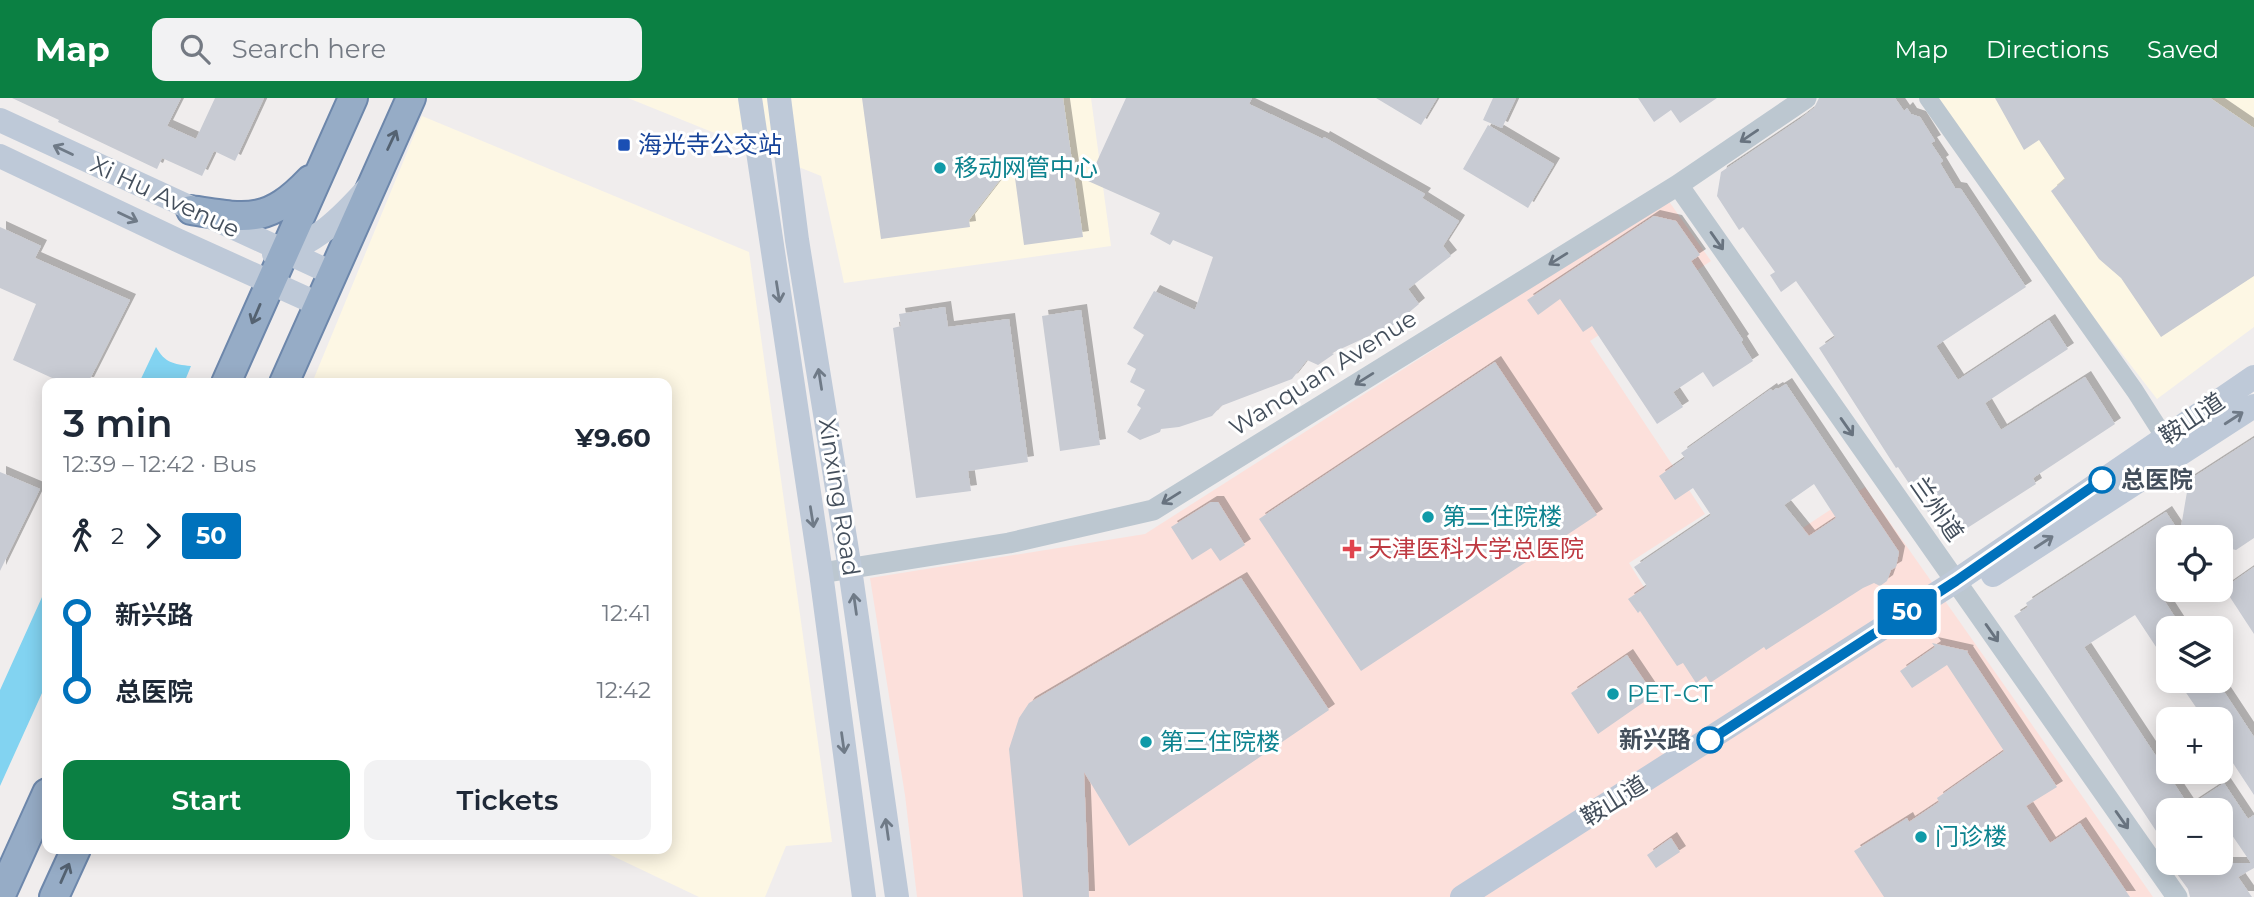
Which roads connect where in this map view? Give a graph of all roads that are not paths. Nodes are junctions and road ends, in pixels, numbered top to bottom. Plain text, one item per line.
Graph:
1 (353, 98) edge
2 (411, 98) edge
3 (750, 98) edge
4 (779, 98) edge
5 (1806, 98) edge
6 (1928, 98) edge
7 (0, 120) edge
8 (0, 156) edge
9 (325, 161) junction
10 (372, 183) junction
11 (1678, 185) junction
12 (191, 210) junction
13 (177, 240) junction
14 (284, 252) junction
15 (332, 273) junction
16 (270, 281) junction
17 (318, 304) junction
18 (2254, 377) edge
19 (228, 378) edge
20 (286, 378) edge
21 (2254, 406) edge
22 (2171, 446) junction
23 (850, 569) junction
24 (821, 573) junction
25 (1960, 587) junction
26 (42, 804) edge
27 (29, 834) junction
28 (74, 854) edge
29 (0, 868) edge
30 (0, 897) edge
31 (54, 897) edge
32 (864, 897) edge
33 (897, 897) edge
34 (1462, 897) edge
35 (1492, 897) edge
36 (2177, 897) edge

1 - 9 highway
10 -> 2 highway
3 -> 24 main road
23 -> 4 main road, Xinxing Road
5 -> 11 street, Wanquan Avenue
6 - 22 street
12 -> 7 main road, Xi Hu Avenue
8 -> 13 main road, Xi Hu Avenue
9 - 12 highway
9 - 14 highway
10 - 14 main road
10 - 15 highway
11 -> 23 street, Wanquan Avenue
11 -> 25 street, 兰州道
12 - 14 main road, Xi Hu Avenue
13 - 14 main road
13 - 16 main road, Xi Hu Avenue
14 - 15 main road, Xi Hu Avenue
14 - 16 highway
15 - 17 highway
16 - 17 main road, Xi Hu Avenue
16 -> 19 highway
17 - 20 highway
18 - 22 main road, 鞍山道
22 -> 21 main road
22 - 25 main road, 鞍山道
23 - 24 street, Wanquan Avenue
33 -> 23 main road, Xinxing Road
24 -> 32 main road
25 - 34 main road, 鞍山道
25 - 35 main road
25 -> 36 street, 兰州道
26 - 27 highway
27 - 29 highway
27 - 30 highway
31 -> 28 highway

